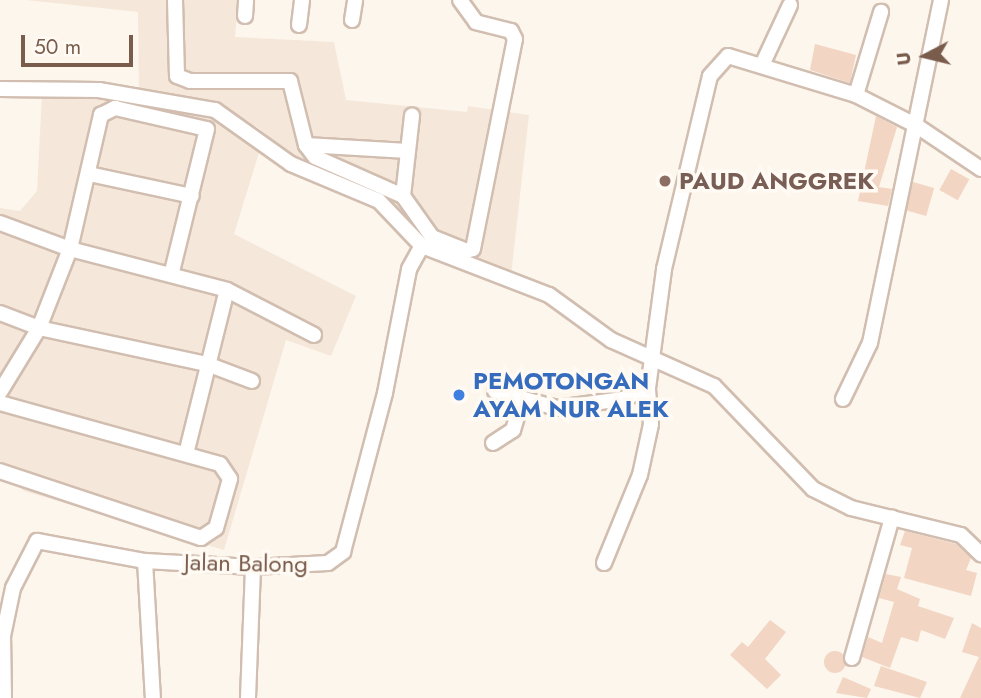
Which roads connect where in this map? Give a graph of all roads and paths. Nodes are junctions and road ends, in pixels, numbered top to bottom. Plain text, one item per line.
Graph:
1 (175, 0) edge
2 (246, 0) edge
3 (302, 0) edge
4 (355, 0) edge
5 (460, 0) edge
6 (941, 0) edge
7 (790, 5) dead end
8 (881, 12) dead end
9 (245, 16) dead end
10 (352, 20) dead end
11 (299, 25) dead end
12 (763, 63) junction
13 (0, 89) edge
14 (856, 95) junction
15 (412, 116) dead end
16 (917, 126) junction
17 (306, 145) junction
18 (408, 151) junction
19 (981, 169) edge
20 (89, 174) junction
21 (192, 196) junction
22 (403, 196) junction
23 (0, 223) edge
24 (422, 246) junction
25 (70, 249) junction
26 (172, 271) junction
27 (227, 290) junction
28 (0, 313) edge
29 (39, 328) junction
30 (314, 335) dead end
31 (649, 353) junction
32 (207, 364) junction
33 (252, 381) dead end
34 (648, 388) junction
35 (495, 391) dead end
36 (0, 392) edge
37 (843, 399) dead end
38 (522, 401) junction
39 (0, 402) edge
40 (493, 443) dead end
41 (186, 454) junction
42 (0, 471) edge
43 (892, 518) junction
44 (981, 554) edge
45 (145, 561) junction
46 (604, 563) dead end
47 (253, 568) junction
48 (7, 587) edge
49 (852, 658) dead end
50 (4, 698) edge
51 (153, 698) edge
52 (248, 698) edge

1 - 17 street
2 - 9 street
3 - 11 street
4 - 10 street
5 - 22 street
6 - 16 street
7 - 12 street
8 - 14 street
12 - 14 street
12 - 31 street
13 - 24 street
14 - 16 street
15 - 18 street
16 - 19 street
16 - 37 street
17 - 18 street
17 - 22 street
18 - 22 street
20 - 21 street
20 - 21 street
20 - 25 street
21 - 26 street
23 - 25 street
24 - 31 street
24 - 47 street, Jalan Balong
25 - 26 street
25 - 29 street
26 - 27 street
27 - 30 street
27 - 32 street
28 - 29 street
29 - 32 street
29 - 36 street
31 - 34 street
31 - 43 street
32 - 33 street
32 - 41 street
34 - 38 street
34 - 46 street
35 - 38 street
38 - 40 street
39 - 41 street
41 - 42 street
43 - 44 street
43 - 49 street
45 - 47 street, Jalan Balong
45 - 48 street, Jalan Balong
45 - 51 street
47 - 52 street
48 - 50 street, Jalan Balong

